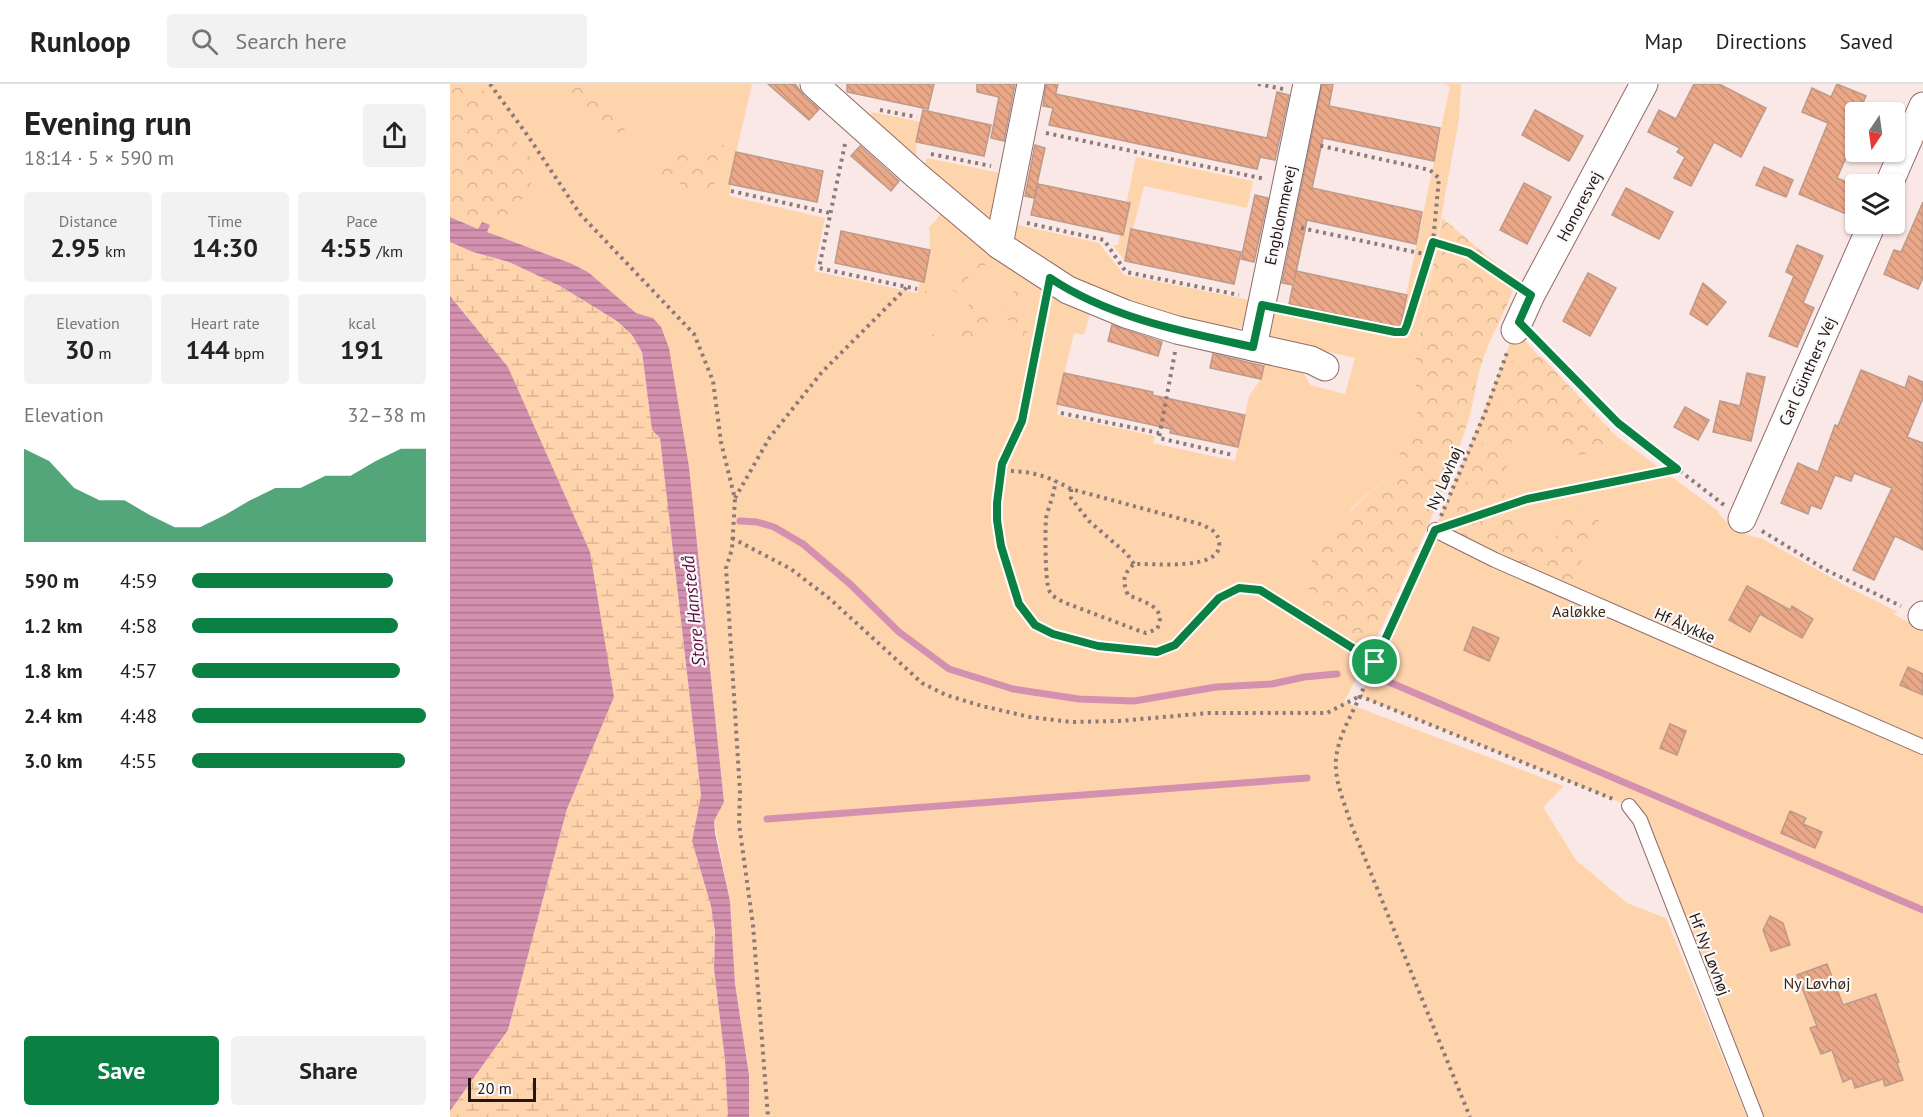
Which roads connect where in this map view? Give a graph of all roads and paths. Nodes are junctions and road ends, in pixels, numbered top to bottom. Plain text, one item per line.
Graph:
1 (490, 84) edge
2 (814, 84) edge
3 (1031, 84) edge
4 (1307, 84) edge
5 (1644, 84) edge
6 (1923, 106) edge
7 (851, 117) junction
8 (917, 117) dead end
9 (1022, 128) junction
10 (1295, 141) junction
11 (1014, 171) junction
12 (1893, 174) edge
13 (916, 175) junction
14 (1287, 183) junction
15 (731, 191) dead end
16 (830, 213) junction
17 (1004, 218) junction
18 (1278, 224) junction
19 (1868, 234) edge
20 (1433, 242) junction
21 (999, 245) junction
22 (1429, 255) junction
23 (1050, 278) junction
24 (907, 287) junction
25 (917, 290) dead end
26 (1531, 295) junction
27 (1262, 302) junction
28 (1517, 326) junction
29 (1177, 330) junction
30 (1253, 347) junction
31 (1325, 367) dead end
32 (1061, 412) dead end
33 (1159, 433) junction
34 (1233, 454) dead end
35 (1002, 464) junction
36 (1677, 469) junction
37 (1055, 481) junction
38 (1071, 489) junction
39 (735, 499) junction
40 (1742, 519) junction
41 (1435, 530) junction
42 (732, 538) junction
43 (1134, 564) junction
44 (1923, 615) edge
45 (1375, 662) junction
46 (1360, 696) junction
47 (1923, 747) edge
48 (1629, 806) joint
49 (768, 1117) edge
50 (1470, 1117) edge
51 (1756, 1117) edge

1 - 39 path
2 - 7 street
3 - 9 street
4 - 10 street, Engblommevej
5 - 26 street, Honoresvej
6 - 12 street
7 - 8 path
7 - 13 street
7 - 16 path
9 - 11 street
9 - 14 path
10 - 14 street, Engblommevej
10 - 20 path
11 - 13 path
11 - 17 street
13 - 21 street
14 - 18 street, Engblommevej
15 - 16 path
16 - 24 path
17 - 21 street
17 - 27 path
18 - 22 path
18 - 27 street, Engblommevej
19 - 40 street, Carl Günthers Vej
20 - 22 path
20 - 26 path
21 - 23 street
22 - 27 path
23 - 29 street
23 - 35 path
24 - 25 path
24 - 39 path
26 - 28 street, Honoresvej
27 - 30 street, Engblommevej
28 - 36 path
28 - 41 path, Ny Løvhøj
29 - 30 street
29 - 33 path
30 - 31 street
32 - 33 path
33 - 34 path
35 - 37 path
35 - 45 path
36 - 40 path
36 - 41 path
37 - 38 path
37 - 43 path
38 - 43 path
38 - 43 path
39 - 42 path
40 - 44 path
41 - 45 path, Ny Løvhøj
41 - 47 lane, Hf Ålykke
42 - 46 path
42 - 49 path
45 - 46 path, Ny Løvhøj
46 - 48 path
46 - 50 path, Ny Løvhøj
48 - 51 lane, Hf Ny Løvhøj

